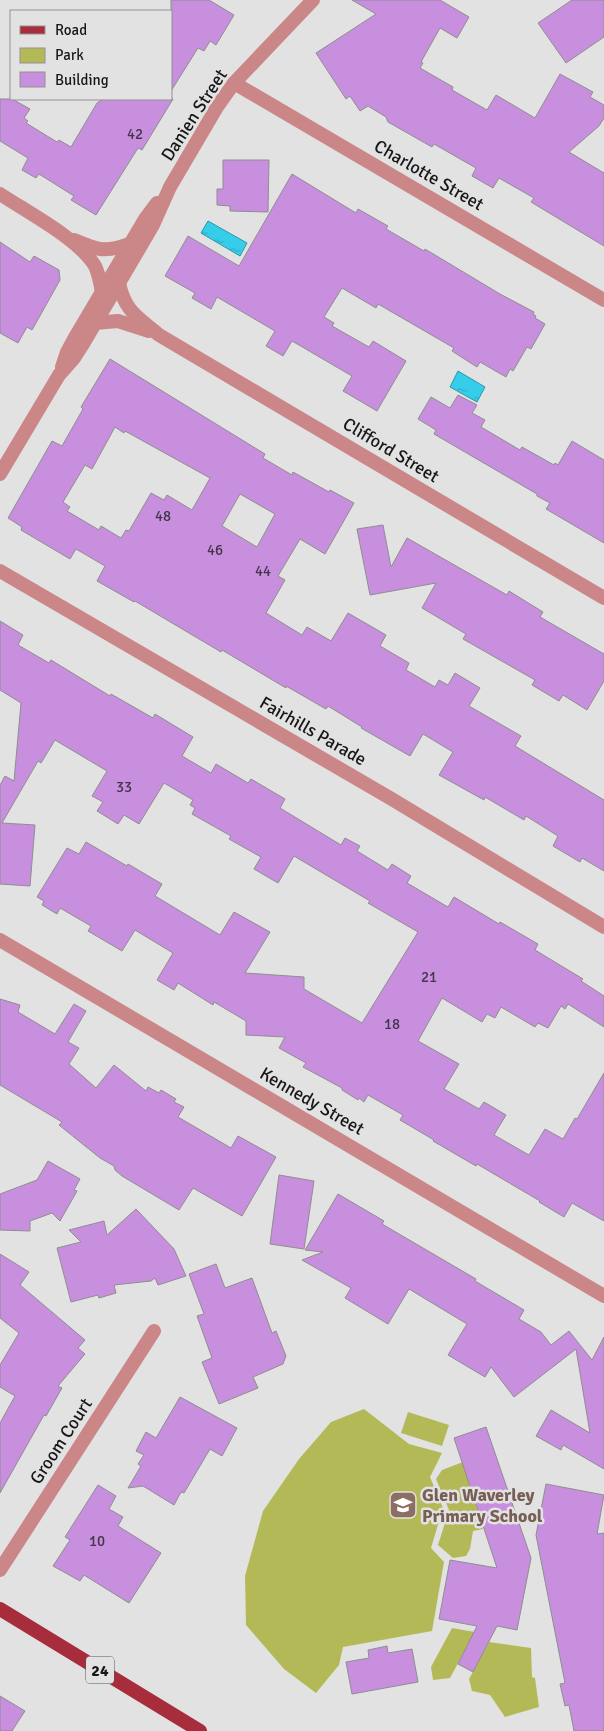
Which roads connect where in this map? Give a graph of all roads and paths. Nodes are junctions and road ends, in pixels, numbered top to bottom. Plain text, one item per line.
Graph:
1 (313, 0) edge
2 (234, 83) junction
3 (170, 187) junction
4 (0, 194) edge
5 (66, 237) junction
6 (130, 244) junction
7 (119, 284) junction
8 (102, 292) junction
9 (604, 300) edge
10 (95, 324) junction
11 (159, 335) junction
12 (59, 375) junction
13 (0, 474) edge
14 (0, 571) edge
15 (604, 598) edge
16 (604, 927) edge
17 (0, 940) edge
18 (604, 1296) edge
19 (154, 1331) dead end
20 (0, 1570) edge
21 (0, 1609) edge
22 (200, 1731) edge

1 - 2 street, Danien Street
2 - 3 street, Danien Street
2 - 9 street, Charlotte Street
3 - 6 street, Danien Street
3 - 7 street, Danien Street
4 - 5 street
5 - 6 street
5 - 8 street
6 - 8 street, Danien Street
7 - 10 street, Danien Street
7 - 11 street, Clifford Street
8 - 12 street, Danien Street
10 - 11 street, Clifford Street
10 - 12 street, Danien Street
11 - 15 street, Clifford Street
12 - 13 street, Danien Street
14 - 16 street, Fairhills Parade
17 - 18 street, Kennedy Street
19 - 20 street, Groom Court
21 - 22 main road, 24

